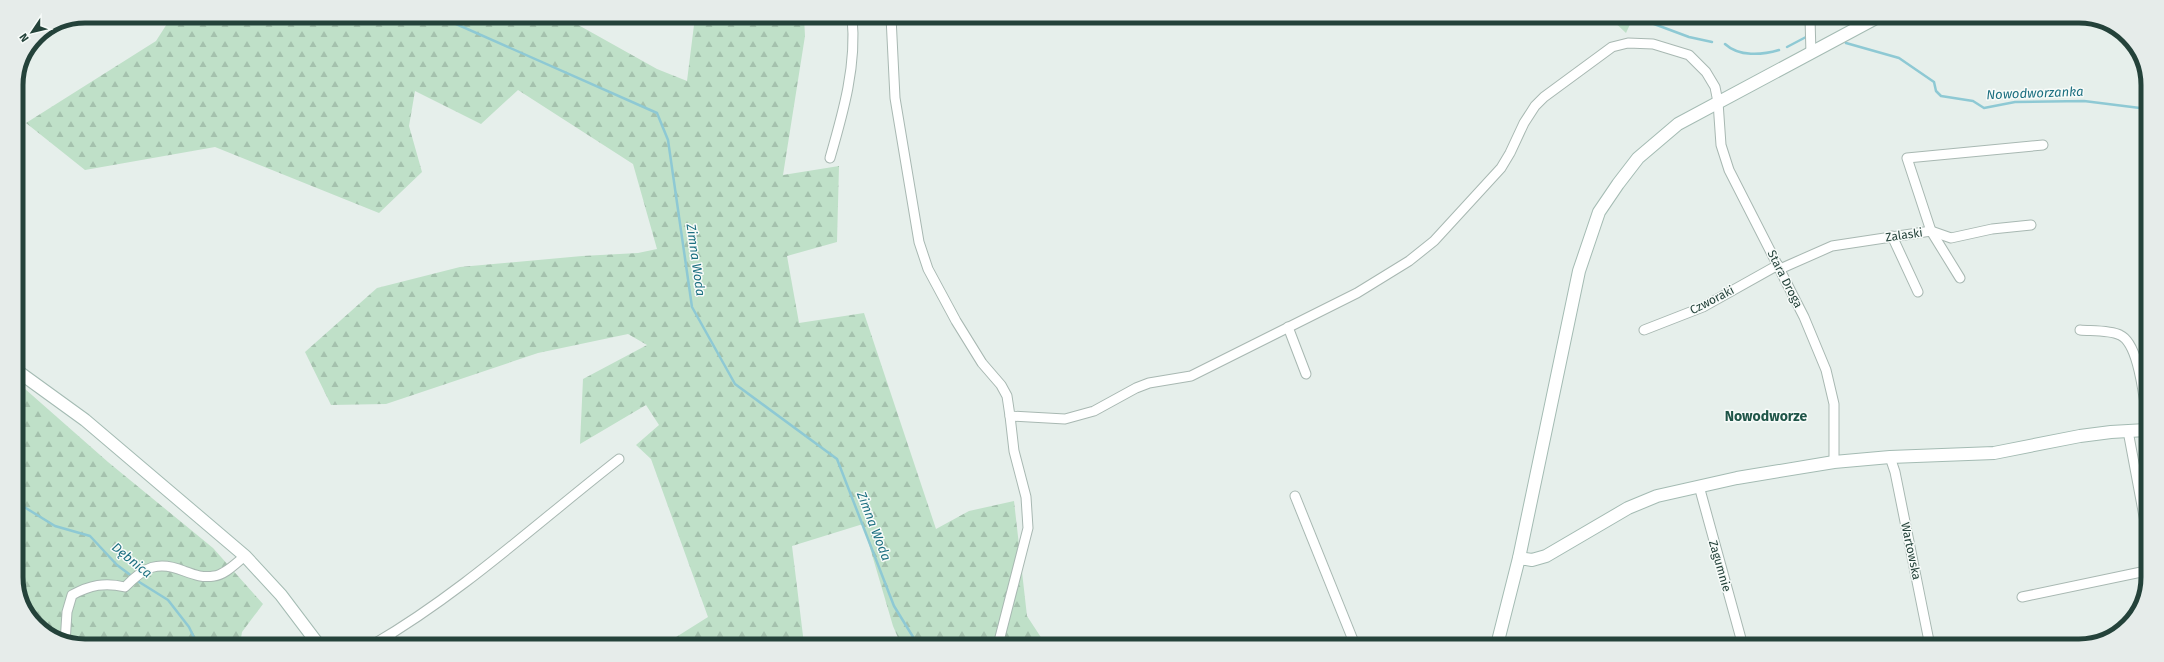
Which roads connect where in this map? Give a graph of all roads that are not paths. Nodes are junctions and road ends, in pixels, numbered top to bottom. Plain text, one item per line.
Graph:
1 (852, 23) edge
2 (890, 23) edge
3 (1810, 23) edge
4 (1867, 23) edge
5 (1811, 54) junction
6 (1718, 102) junction
7 (2043, 145) dead end
8 (830, 158) dead end
9 (2031, 225) dead end
10 (1931, 231) junction
11 (1892, 236) junction
12 (1779, 267) junction
13 (1960, 278) dead end
14 (1918, 292) dead end
15 (1288, 327) junction
16 (1644, 330) dead end
17 (2080, 330) dead end
18 (1306, 374) dead end
19 (23, 375) edge
20 (2141, 379) edge
21 (1010, 416) junction
22 (2141, 430) edge
23 (2128, 431) junction
24 (1890, 457) junction
25 (619, 459) dead end
26 (1834, 462) junction
27 (1699, 486) junction
28 (1295, 496) dead end
29 (2141, 500) edge
30 (245, 556) junction
31 (1518, 558) junction
32 (2141, 572) edge
33 (2022, 597) dead end
34 (65, 636) edge
35 (389, 636) junction
36 (314, 639) edge
37 (383, 639) edge
38 (392, 639) edge
39 (1000, 639) edge
40 (1353, 639) edge
41 (1498, 639) edge
42 (1741, 639) edge
43 (1929, 639) edge

1 - 8 street
2 - 21 street
3 - 5 street
4 - 5 street
5 - 6 street
6 - 12 street, Stara Droga
6 - 15 street, Stara Droga
6 - 31 street
7 - 10 street
9 - 10 street, Zalaski
10 - 11 street, Zalaski
10 - 13 street
11 - 12 street, Zalaski
11 - 14 street
12 - 16 street, Czworaki
12 - 26 street, Stara Droga
15 - 18 street
15 - 21 street, Stara Droga
17 - 20 street
19 - 30 street
21 - 39 street
22 - 23 street
23 - 24 street
23 - 29 street
24 - 26 street
24 - 43 street, Wartowska
25 - 35 street
26 - 27 street
27 - 31 street
27 - 42 street, Zagumnie
28 - 40 street
30 - 34 street
30 - 36 street
31 - 41 street
32 - 33 street
35 - 37 street
35 - 38 street

